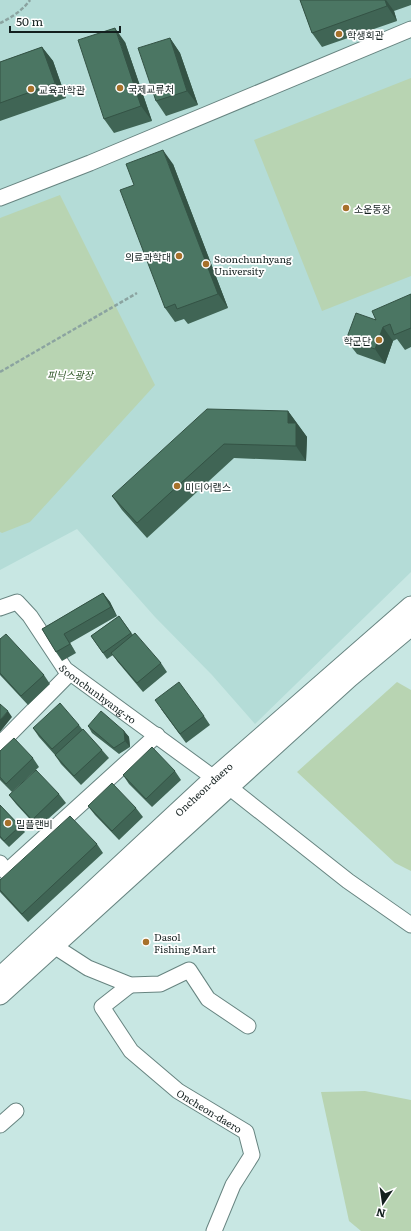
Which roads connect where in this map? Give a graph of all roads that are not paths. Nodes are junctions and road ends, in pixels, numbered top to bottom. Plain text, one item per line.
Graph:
1 (411, 29) edge
2 (0, 198) edge
3 (411, 606) edge
4 (0, 608) edge
5 (411, 626) edge
6 (70, 673) junction
7 (157, 735) junction
8 (0, 744) edge
9 (221, 782) junction
10 (0, 863) edge
11 (411, 925) edge
12 (54, 946) junction
13 (0, 977) edge
14 (130, 985) junction
15 (0, 995) edge
16 (248, 1026) dead end
17 (16, 1111) dead end
18 (0, 1125) edge
19 (214, 1231) edge

1 - 2 street
3 - 9 main road, Oncheon-daero
4 - 6 street, Soonchunhyang-ro
5 - 9 main road, Oncheon-daero
6 - 7 street, Soonchunhyang-ro
6 - 8 street
7 - 9 street, Soonchunhyang-ro
7 - 10 street
9 - 11 street, Oncheon-daero
9 - 12 main road, Oncheon-daero
9 - 13 main road, Oncheon-daero
12 - 14 street
12 - 15 main road, Oncheon-daero
14 - 16 street
14 - 19 street, Oncheon-daero
17 - 18 street

